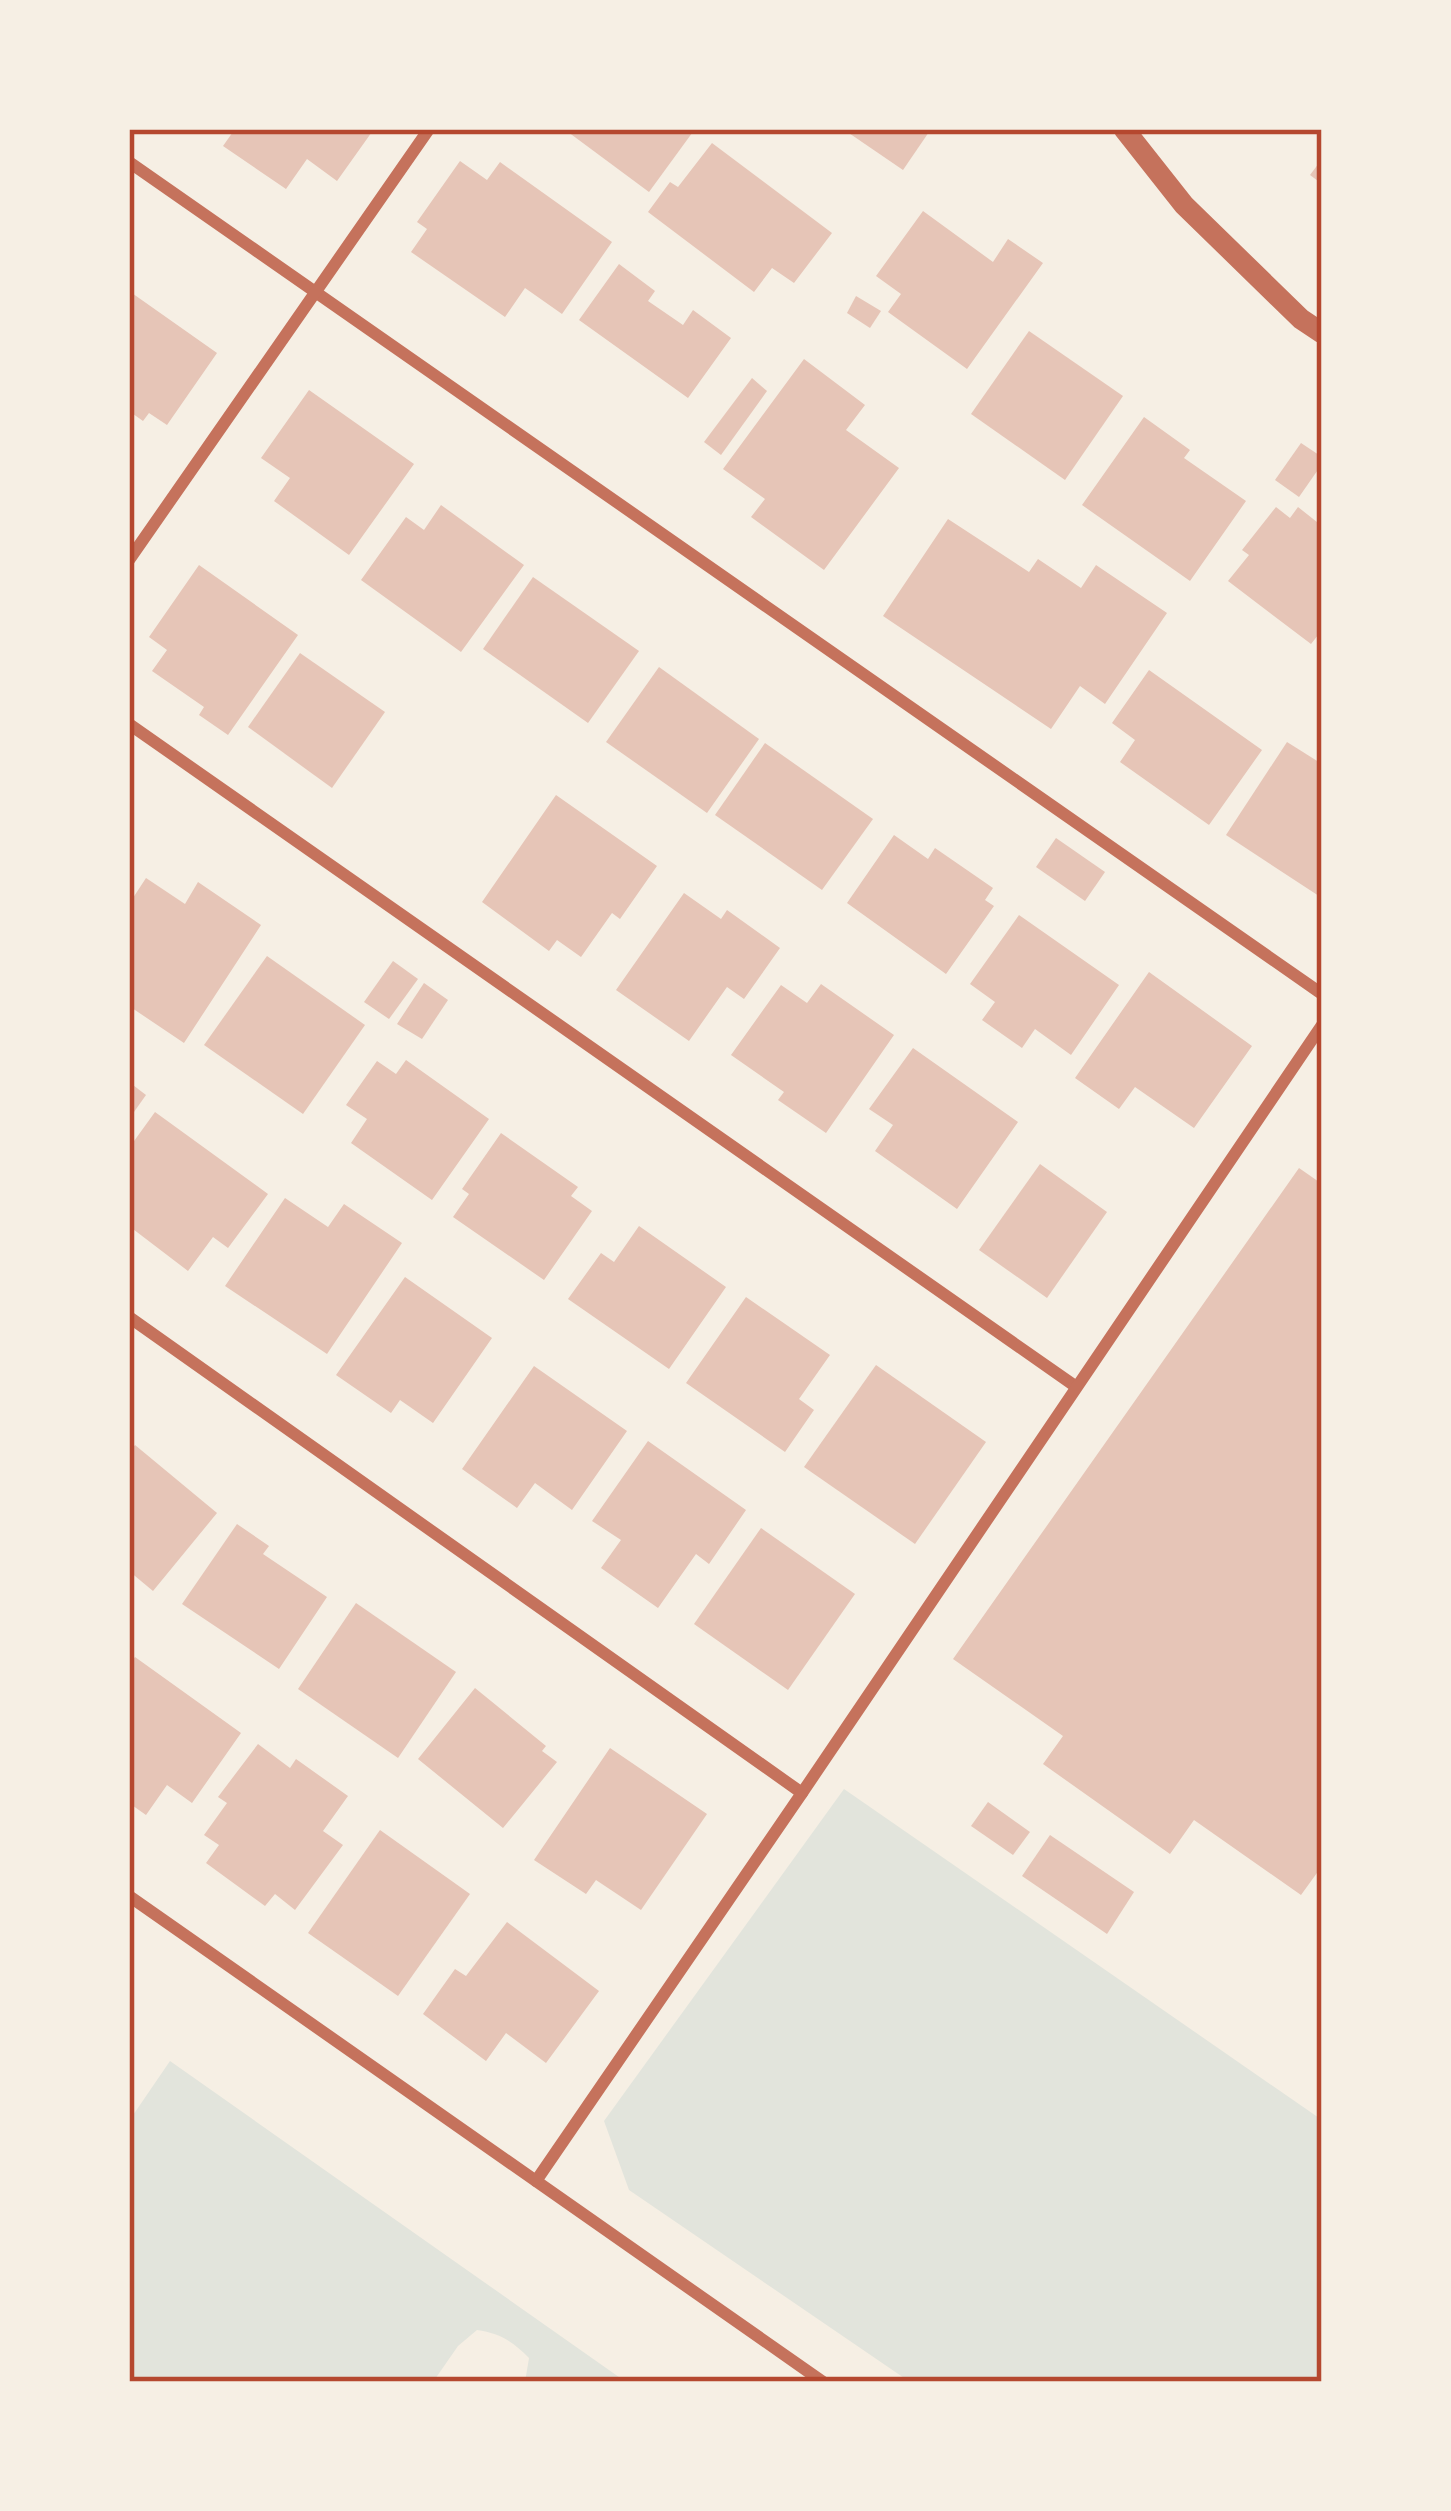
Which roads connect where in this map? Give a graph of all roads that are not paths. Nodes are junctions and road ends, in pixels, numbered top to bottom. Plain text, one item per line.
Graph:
1 (429, 129) edge
2 (1124, 129) edge
3 (129, 162) edge
4 (316, 292) junction
5 (1322, 333) edge
6 (129, 560) edge
7 (129, 724) edge
8 (1322, 994) edge
9 (1322, 1025) edge
10 (129, 1317) edge
11 (1075, 1386) junction
12 (802, 1792) junction
13 (129, 1896) edge
14 (536, 2181) junction
15 (823, 2382) edge

1 - 4 street
2 - 5 street
3 - 4 street
4 - 6 street
4 - 8 street
7 - 11 street
9 - 11 street
10 - 12 street
11 - 12 street
12 - 14 street
13 - 14 street
14 - 15 street

